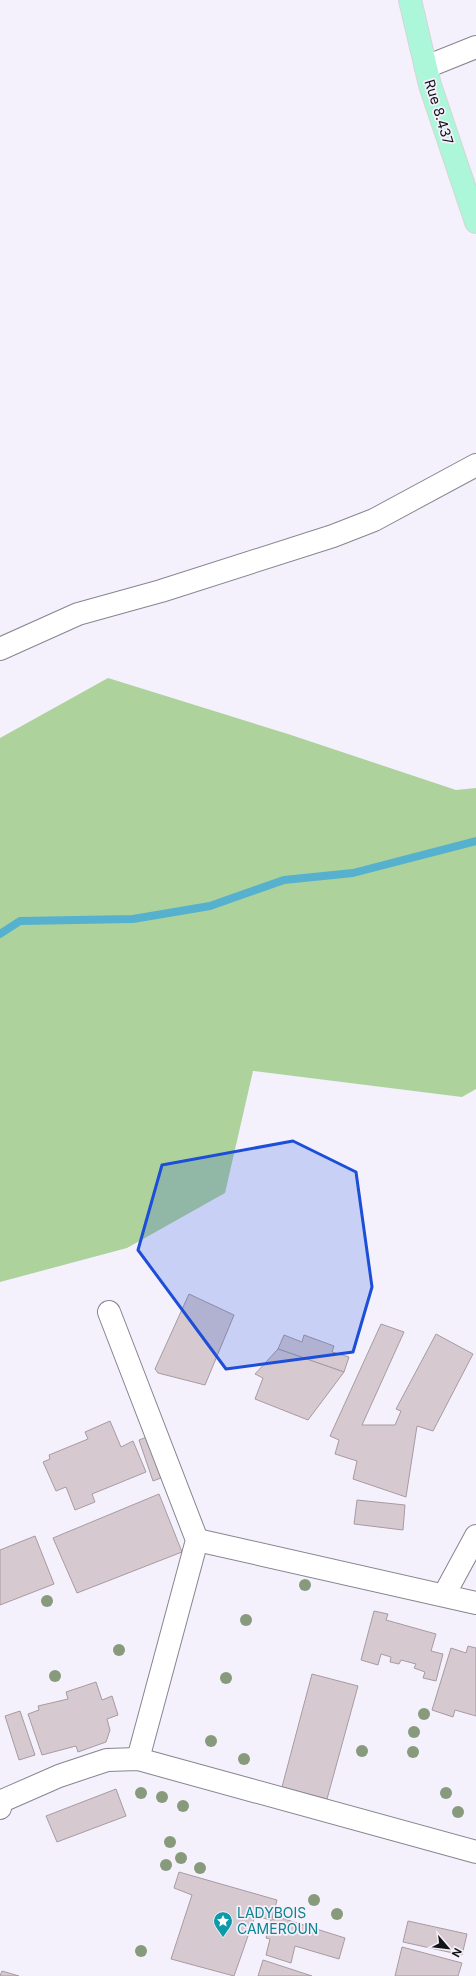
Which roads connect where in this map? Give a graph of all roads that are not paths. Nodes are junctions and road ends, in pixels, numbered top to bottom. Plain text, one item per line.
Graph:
1 (410, 0) edge
2 (476, 47) edge
3 (426, 67) junction
4 (476, 222) edge
5 (476, 465) edge
6 (2, 644) edge
7 (109, 1312) dead end
8 (476, 1536) edge
9 (197, 1540) junction
10 (444, 1595) junction
11 (476, 1603) edge
12 (138, 1759) junction
13 (1, 1802) edge
14 (476, 1852) edge

1 - 3 main road, Rue 8.437
2 - 3 street
3 - 4 main road, Rue 8.437
5 - 6 street
7 - 9 street
8 - 10 street
9 - 10 street
9 - 12 street
10 - 11 street
12 - 13 street
12 - 14 street

